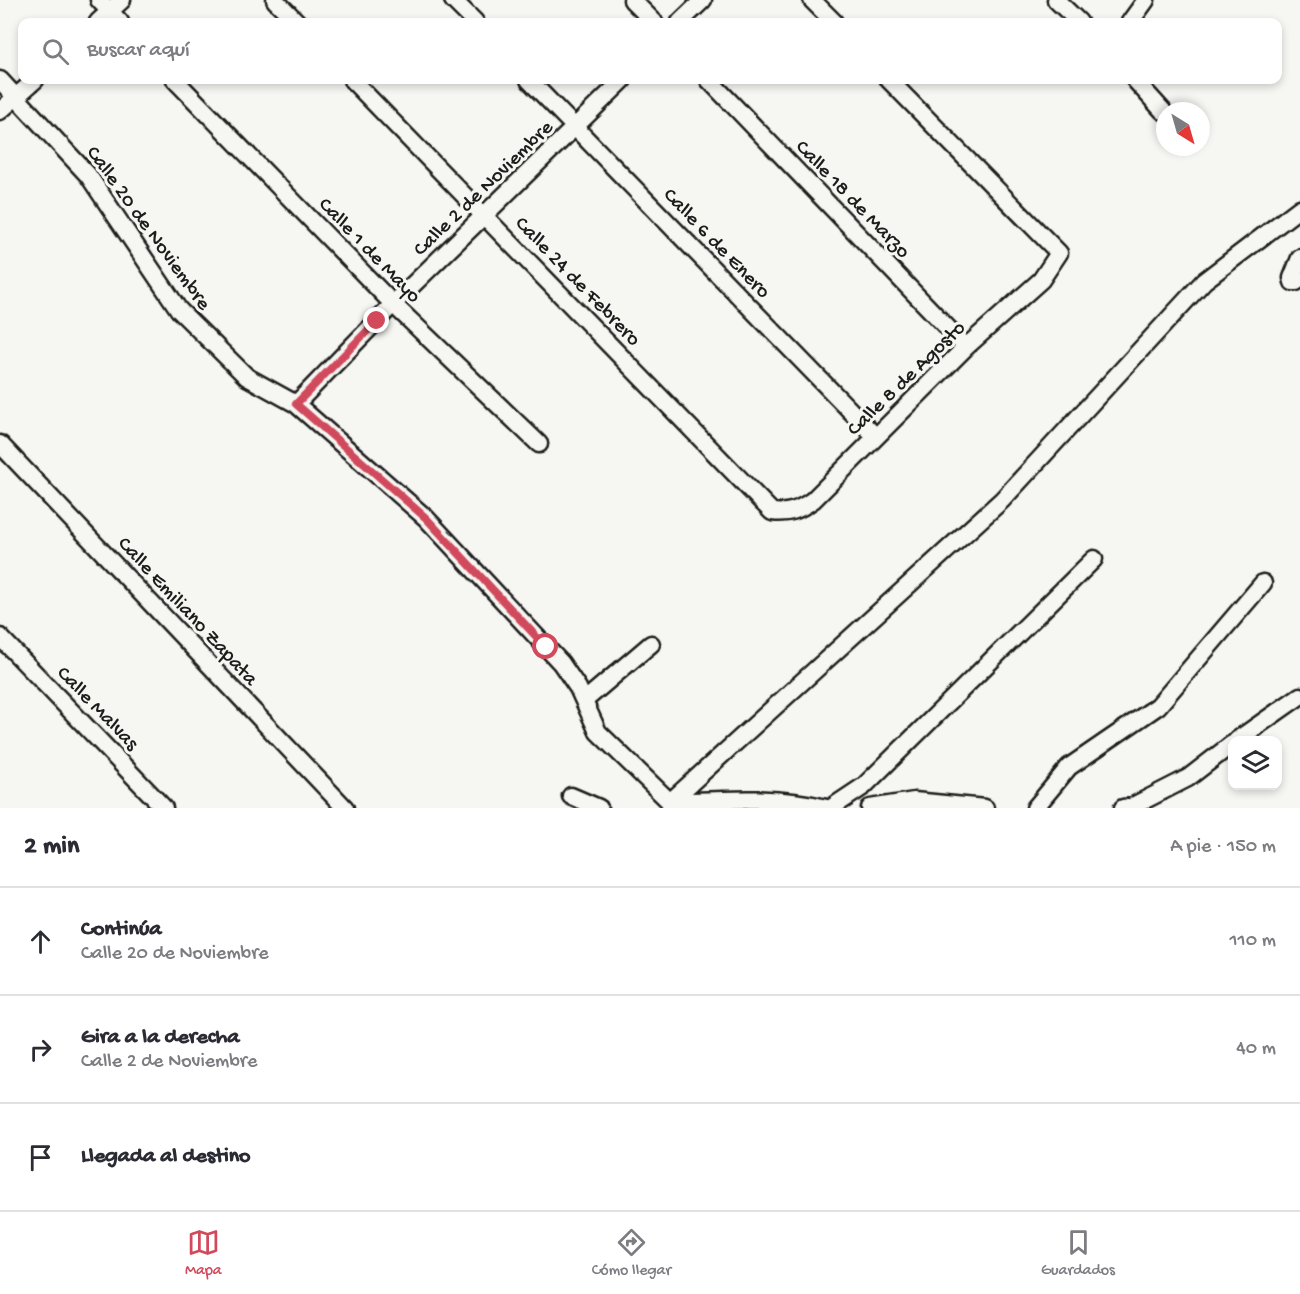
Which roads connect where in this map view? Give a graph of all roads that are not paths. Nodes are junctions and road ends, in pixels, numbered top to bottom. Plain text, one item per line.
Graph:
1 (275, 0) edge
2 (453, 0) edge
3 (632, 0) edge
4 (703, 0) edge
5 (812, 0) edge
6 (1056, 0) edge
7 (1146, 0) edge
8 (293, 18) edge
9 (471, 18) edge
10 (650, 18) edge
11 (684, 18) edge
12 (830, 18) edge
13 (1075, 18) edge
14 (1133, 18) edge
15 (0, 80) edge
16 (31, 84) edge
17 (180, 84) edge
18 (356, 84) edge
19 (533, 84) edge
20 (619, 84) edge
21 (713, 84) edge
22 (894, 84) edge
23 (1139, 84) edge
24 (16, 97) junction
25 (1156, 103) edge
26 (0, 111) edge
27 (575, 128) junction
28 (1300, 208) edge
29 (484, 215) junction
30 (1300, 258) edge
31 (1300, 279) edge
32 (393, 304) junction
33 (966, 347) junction
34 (296, 404) junction
35 (875, 436) junction
36 (0, 444) edge
37 (539, 444) dead end
38 (772, 512) joint
39 (1094, 559) dead end
40 (1263, 584) dead end
41 (0, 637) edge
42 (651, 644) dead end
43 (1300, 696) edge
44 (584, 701) junction
45 (1244, 736) edge
46 (1228, 748) edge
47 (572, 796) dead end
48 (670, 805) edge
49 (164, 808) edge
50 (345, 808) edge
51 (599, 808) edge
52 (826, 808) edge
53 (831, 808) edge
54 (870, 808) edge
55 (985, 808) edge
56 (1035, 808) edge
57 (1123, 808) edge

1 - 8 street
2 - 9 street
3 - 10 street
4 - 11 street
5 - 12 street
6 - 13 street
7 - 14 street
15 - 24 street, Calle 20 de Noviembre
16 - 24 street
17 - 32 street, Calle 1 de Mayo
18 - 29 street, Calle 24 de Febrero
19 - 27 street, Calle 6 de Enero
20 - 27 street, Calle 2 de Noviembre
21 - 33 street, Calle 18 de Marzo
22 - 33 street, Calle 8 de Agosto
23 - 25 street
24 - 26 street
24 - 34 street, Calle 20 de Noviembre
27 - 29 street, Calle 2 de Noviembre
27 - 35 street, Calle 6 de Enero
28 - 48 street
29 - 32 street, Calle 2 de Noviembre
29 - 38 street, Calle 24 de Febrero
30 - 31 street
32 - 34 street, Calle 2 de Noviembre
32 - 37 street, Calle 1 de Mayo
33 - 35 street, Calle 8 de Agosto
34 - 44 street, Calle 20 de Noviembre
35 - 38 street, Calle 8 de Agosto
36 - 50 street, Calle Emiliano Zapata
39 - 53 street
40 - 56 street
41 - 49 street, Calle Malvas
42 - 44 street
43 - 45 street
44 - 48 street, Calle 20 de Noviembre
46 - 57 street
47 - 51 street
48 - 52 street
54 - 55 street

